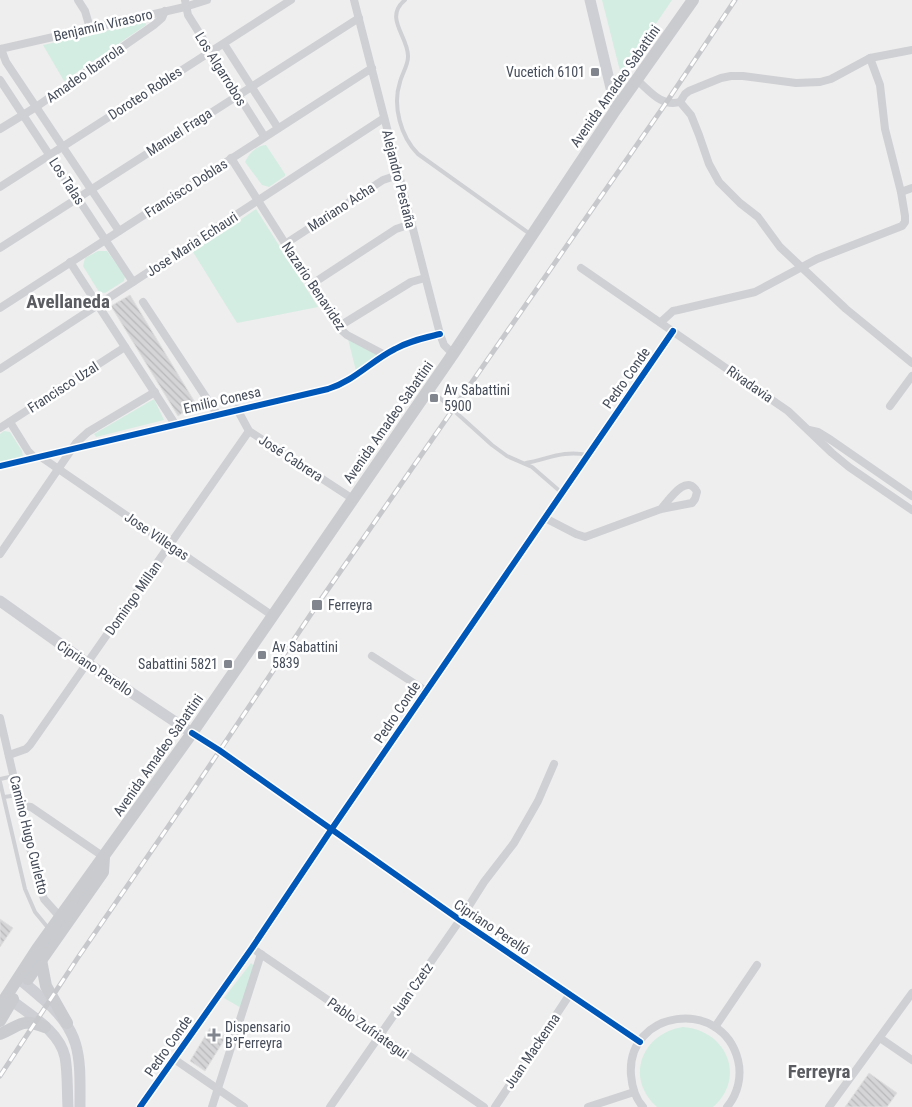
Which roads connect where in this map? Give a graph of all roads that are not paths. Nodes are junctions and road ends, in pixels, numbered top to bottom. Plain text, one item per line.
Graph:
1 (78, 0) edge
2 (207, 0) edge
3 (292, 0) edge
4 (354, 0) edge
5 (405, 0) edge
6 (590, 0) edge
7 (693, 0) edge
8 (185, 3) edge
9 (165, 11) junction
10 (359, 18) junction
11 (90, 28) junction
12 (224, 44) junction
13 (0, 49) edge
14 (912, 50) edge
15 (210, 51) junction
16 (870, 58) junction
17 (3, 64) edge
18 (372, 68) junction
19 (0, 80) edge
20 (637, 80) junction
21 (251, 86) junction
22 (237, 95) junction
23 (680, 102) junction
24 (36, 106) junction
25 (616, 109) junction
26 (22, 114) junction
27 (384, 118) junction
28 (278, 128) junction
29 (0, 129) edge
30 (264, 136) junction
31 (62, 146) junction
32 (49, 154) junction
33 (231, 158) junction
34 (398, 175) junction
35 (0, 187) edge
36 (912, 188) edge
37 (91, 189) junction
38 (901, 192) junction
39 (78, 197) junction
40 (257, 201) junction
41 (410, 224) junction
42 (119, 231) junction
43 (531, 235) junction
44 (105, 240) junction
45 (285, 244) junction
46 (0, 248) edge
47 (70, 262) junction
48 (802, 266) junction
49 (581, 268) dead end
50 (425, 278) junction
51 (133, 282) junction
52 (312, 284) junction
53 (143, 302) dead end
54 (98, 305) junction
55 (0, 308) edge
56 (661, 322) junction
57 (338, 327) junction
58 (673, 331) junction
59 (440, 334) junction
60 (125, 347) junction
61 (453, 354) junction
62 (385, 355) junction
63 (912, 362) edge
64 (0, 368) edge
65 (912, 376) edge
66 (429, 388) junction
67 (155, 392) junction
68 (890, 406) dead end
69 (237, 410) junction
70 (217, 414) junction
71 (10, 422) junction
72 (175, 424) junction
73 (0, 428) edge
74 (808, 429) junction
75 (249, 431) junction
76 (70, 451) junction
77 (587, 455) junction
78 (38, 458) junction
79 (524, 463) junction
80 (0, 466) edge
81 (59, 469) junction
82 (562, 493) junction
83 (912, 496) edge
84 (353, 499) junction
85 (660, 509) junction
86 (912, 510) edge
87 (545, 518) junction
88 (171, 544) junction
89 (0, 554) edge
90 (0, 601) edge
91 (272, 616) junction
92 (372, 656) dead end
93 (87, 663) junction
94 (426, 691) junction
95 (0, 718) edge
96 (192, 733) junction
97 (9, 755) junction
98 (554, 764) dead end
99 (14, 776) junction
100 (0, 780) edge
101 (18, 795) junction
102 (4, 797) junction
103 (21, 806) junction
104 (331, 830) junction
105 (104, 858) junction
106 (60, 917) junction
107 (460, 920) junction
108 (50, 931) junction
109 (252, 948) junction
110 (261, 954) junction
111 (41, 960) junction
112 (758, 965) dead end
113 (22, 981) junction
114 (912, 993) edge
115 (570, 994) junction
116 (4, 1002) edge
117 (908, 1002) edge
118 (0, 1021) edge
119 (67, 1023) junction
120 (715, 1027) junction
121 (46, 1028) junction
122 (0, 1034) edge
123 (379, 1036) junction
124 (880, 1038) junction
125 (640, 1042) junction
126 (174, 1059) junction
127 (912, 1060) edge
128 (217, 1087) junction
129 (634, 1092) junction
130 (731, 1106) edge
131 (68, 1107) edge
132 (80, 1107) edge
133 (140, 1107) edge
134 (212, 1107) edge
135 (244, 1107) edge
136 (330, 1107) edge
137 (484, 1107) edge
138 (495, 1107) edge
139 (588, 1107) edge
140 (643, 1107) edge
141 (829, 1107) edge

1 - 11 street
2 - 8 street, Benjamín Virasoro
3 - 12 street, Doroteo Robles
4 - 10 street, Alejandro Pestaña
5 - 43 lane
6 - 25 main road
7 - 20 main road, Avenida Amadeo Sabattini
8 - 9 street, Benjamín Virasoro
8 - 15 street, Los Algarrobos
9 - 11 street, Benjamín Virasoro
9 - 24 street, Amadeo Ibarrola
10 - 18 street, Alejandro Pestaña
10 - 21 street, Manuel Fraga
11 - 13 street, Benjamín Virasoro
12 - 15 street, Doroteo Robles
12 - 21 street
13 - 17 street
14 - 16 street
15 - 22 street, Los Algarrobos
15 - 31 street, Doroteo Robles
16 - 23 street
16 - 38 street
17 - 24 street
18 - 27 street, Alejandro Pestaña
18 - 28 street, Francisco Doblas
19 - 26 street, Los Talas
20 - 23 street
20 - 25 main road, Avenida Amadeo Sabattini
21 - 22 street, Manuel Fraga
21 - 28 street
22 - 30 street, Los Algarrobos
22 - 37 street, Manuel Fraga
23 - 48 street
24 - 26 street, Amadeo Ibarrola
24 - 31 street
25 - 43 main road, Avenida Amadeo Sabattini
26 - 29 street, Amadeo Ibarrola
26 - 32 street, Los Talas
27 - 34 street, Alejandro Pestaña
27 - 40 street, Jose Maria Echauri
28 - 30 street, Francisco Doblas
30 - 33 street, Francisco Doblas
31 - 32 street, Doroteo Robles
31 - 37 street
32 - 35 street, Doroteo Robles
32 - 39 street, Los Talas
33 - 40 street
33 - 42 street, Francisco Doblas
34 - 41 street, Alejandro Pestaña
34 - 45 street, Mariano Acha
36 - 38 street
37 - 39 street, Manuel Fraga
37 - 42 street
38 - 48 street
39 - 44 street, Los Talas
39 - 46 street, Manuel Fraga
40 - 45 street, Nazario Benavidez
40 - 51 street, Jose Maria Echauri
41 - 50 street, Alejandro Pestaña
41 - 52 street
42 - 44 street, Francisco Doblas
43 - 61 main road, Avenida Amadeo Sabattini
44 - 47 street, Francisco Doblas
44 - 51 street, Los Talas
45 - 52 street, Nazario Benavidez
47 - 54 street
47 - 55 street, Francisco Doblas
48 - 56 street
48 - 63 street
49 - 56 street, Rivadavia
50 - 57 street
50 - 59 street, Alejandro Pestaña
51 - 54 street, Jose Maria Echauri
52 - 57 street, Nazario Benavidez
53 - 70 street
54 - 60 street
54 - 64 street, Jose Maria Echauri
56 - 58 street, Rivadavia
57 - 62 street, Nazario Benavidez
58 - 74 street, Rivadavia
58 - 77 street, Pedro Conde
59 - 61 street, Alejandro Pestaña
59 - 62 street, Emilio Conesa
60 - 67 street
60 - 71 street, Francisco Uzal
61 - 66 main road, Avenida Amadeo Sabattini
62 - 69 street, Emilio Conesa
65 - 68 street
66 - 79 lane
66 - 84 main road, Avenida Amadeo Sabattini
67 - 72 street
67 - 76 street
69 - 70 street, Emilio Conesa
69 - 75 street, José Cabrera
70 - 72 street, Emilio Conesa
71 - 73 street, Francisco Uzal
71 - 78 street, Jose Villegas
72 - 76 street, Emilio Conesa
74 - 83 street
74 - 86 street, Rivadavia
75 - 84 street, José Cabrera
75 - 88 street, Domingo Millan
76 - 78 street, Emilio Conesa
76 - 81 street
77 - 79 lane
77 - 82 street, Pedro Conde
78 - 80 street, Emilio Conesa
78 - 81 street, Jose Villegas
79 - 82 lane
81 - 88 street, Jose Villegas
81 - 89 street
82 - 87 street, Pedro Conde
84 - 91 main road, Avenida Amadeo Sabattini
85 - 85 street
85 - 87 street
87 - 94 street, Pedro Conde
88 - 91 street, Jose Villegas
88 - 93 street, Domingo Millan
90 - 93 main road, Cipriano Perello
91 - 96 main road, Avenida Amadeo Sabattini
92 - 94 street
93 - 96 main road, Cipriano Perello
93 - 97 street, Domingo Millan
94 - 104 street, Pedro Conde
95 - 97 street, Camino Hugo Curletto
96 - 104 street, Cipriano Perelló
96 - 105 main road, Avenida Amadeo Sabattini
97 - 99 street, Camino Hugo Curletto
98 - 107 street, Juan Czetz
99 - 100 lane
99 - 101 street, Camino Hugo Curletto
100 - 102 lane
101 - 102 lane
101 - 103 street, Camino Hugo Curletto
102 - 108 lane
103 - 105 street
103 - 106 street, Camino Hugo Curletto
104 - 107 street, Cipriano Perelló
104 - 109 street, Pedro Conde
105 - 106 main road, Avenida Amadeo Sabattini
105 - 111 main road, Avenida Amadeo Sabattini
106 - 108 main road, Avenida Amadeo Sabattini
107 - 115 street, Cipriano Perelló
107 - 123 street, Juan Czetz
108 - 113 main road, Avenida Amadeo Sabattini
109 - 110 street, Pablo Zufriategui
109 - 126 street, Pedro Conde
110 - 123 street, Pablo Zufriategui
110 - 128 street
111 - 113 main road, Avenida Amadeo Sabattini
111 - 119 main road
112 - 120 street
113 - 116 main road, Avenida Amadeo Sabattini
113 - 119 main road
114 - 117 street
115 - 125 street, Cipriano Perelló
115 - 138 street, Juan Mackenna
116 - 118 main road, Avenida Amadeo Sabattini
116 - 121 main road
117 - 124 street
119 - 132 main road
120 - 125 street
120 - 130 street
121 - 122 main road
121 - 131 main road
123 - 136 street, Juan Czetz
123 - 137 street, Pablo Zufriategui
124 - 127 street
124 - 141 street
125 - 129 street
126 - 128 street
126 - 133 street, Pedro Conde
128 - 134 street
128 - 135 street
129 - 139 street
129 - 140 street

